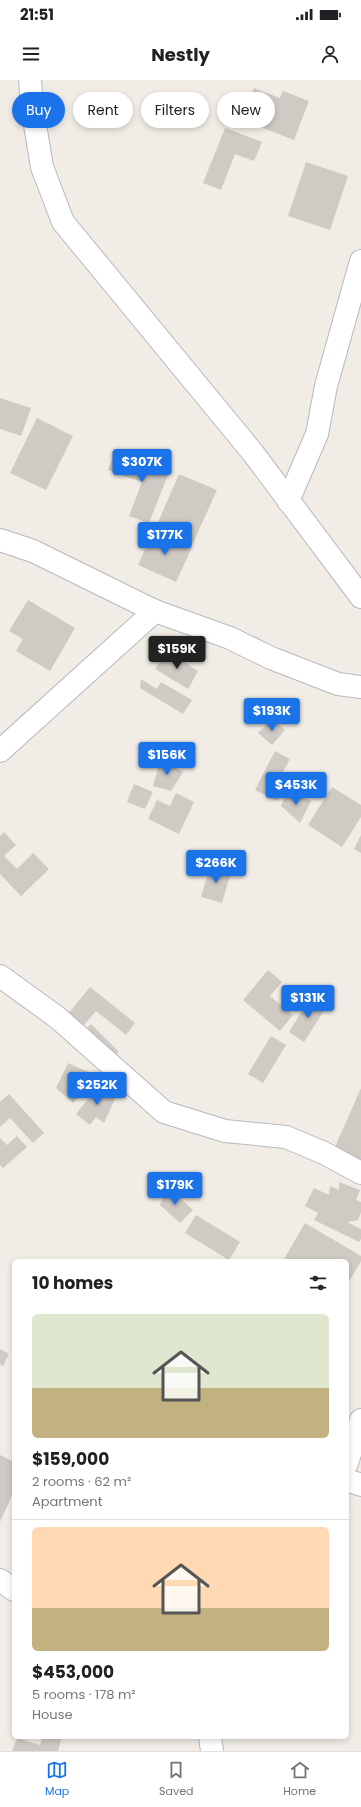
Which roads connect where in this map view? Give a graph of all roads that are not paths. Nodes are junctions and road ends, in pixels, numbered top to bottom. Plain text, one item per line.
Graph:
1 (30, 80) edge
2 (361, 261) edge
3 (288, 501) junction
4 (0, 540) edge
5 (361, 597) edge
6 (155, 611) junction
7 (361, 687) edge
8 (0, 751) edge
9 (0, 976) edge
10 (361, 1173) edge
11 (361, 1420) edge
12 (349, 1457) edge
13 (349, 1481) edge
14 (361, 1485) edge
15 (0, 1580) edge
16 (12, 1589) edge
17 (210, 1739) edge
18 (212, 1751) edge

1 - 3 street
2 - 3 street
3 - 5 street
4 - 6 street
6 - 7 street
6 - 8 street
9 - 10 street
11 - 12 street
13 - 14 street
15 - 16 street
17 - 18 street

